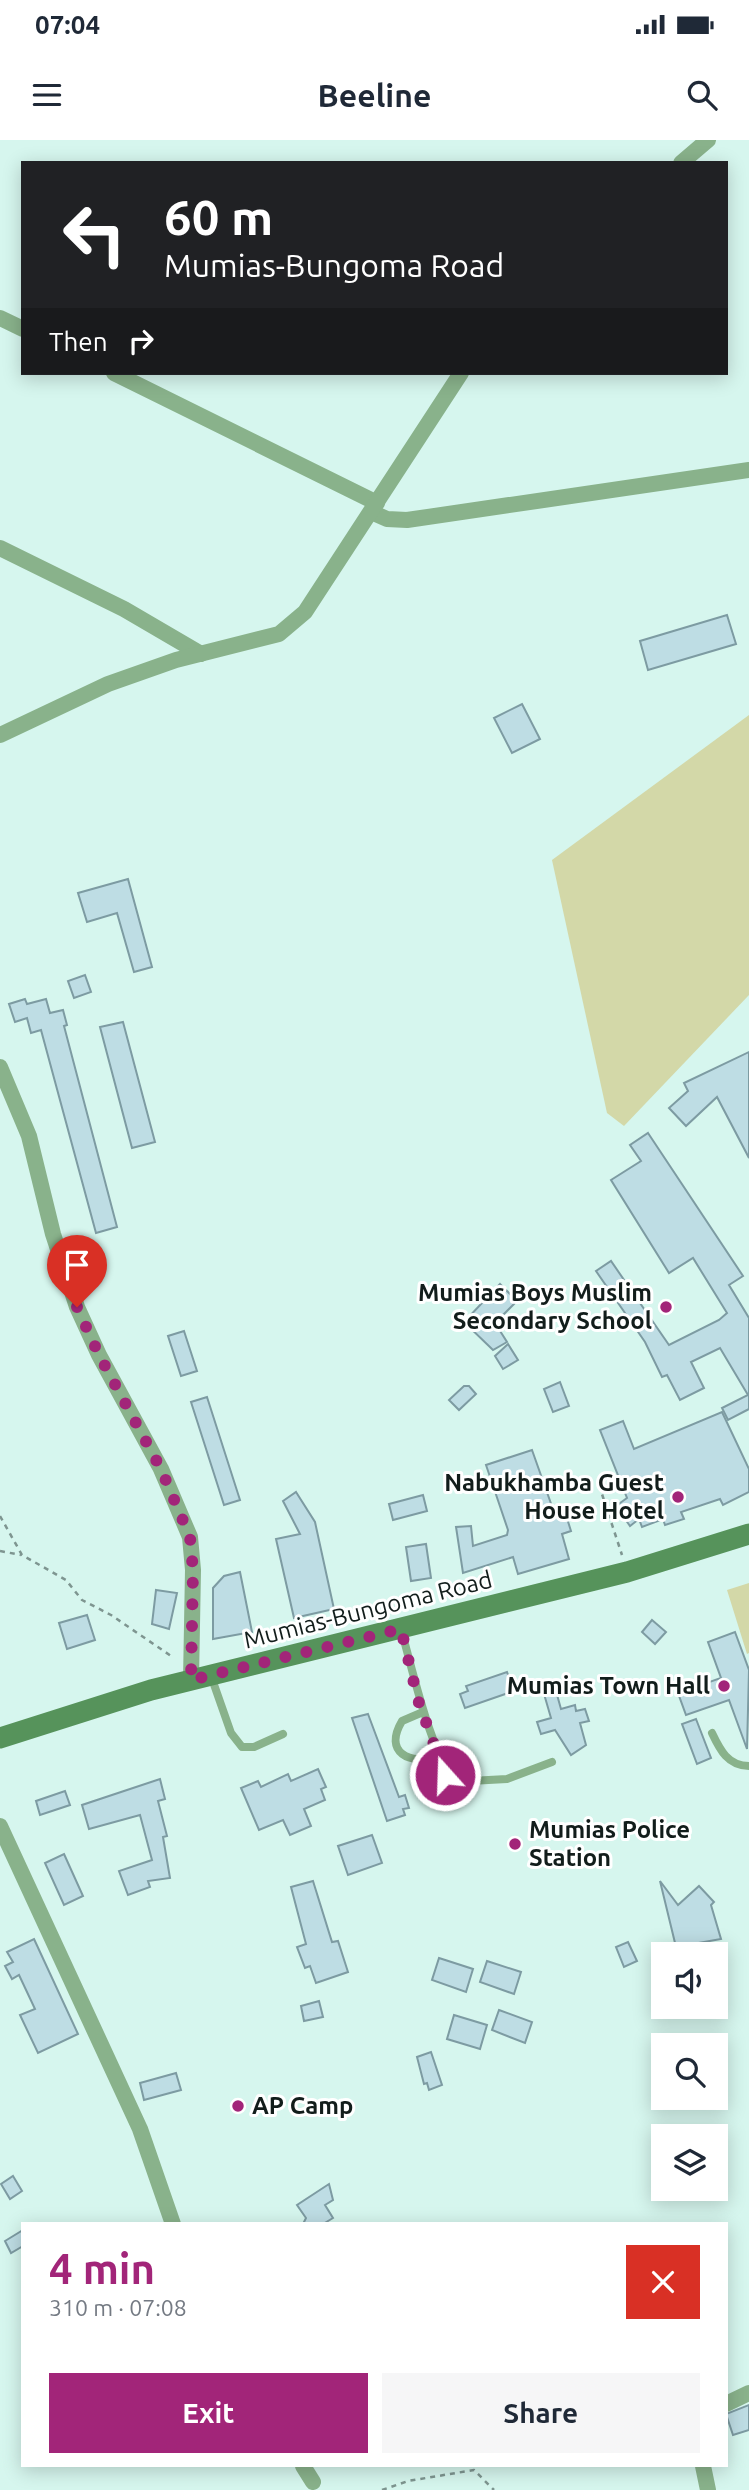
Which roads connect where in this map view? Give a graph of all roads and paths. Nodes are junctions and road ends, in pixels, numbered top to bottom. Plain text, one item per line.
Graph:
1 (708, 140) edge
2 (683, 161) edge
3 (0, 318) edge
4 (21, 328) edge
5 (118, 375) edge
6 (460, 375) edge
7 (749, 470) edge
8 (374, 507) junction
9 (0, 548) edge
10 (201, 654) junction
11 (0, 735) edge
12 (0, 1068) edge
13 (599, 1485) dead end
14 (0, 1516) edge
15 (749, 1534) edge
16 (0, 1551) edge
17 (22, 1555) junction
18 (627, 1572) junction
19 (401, 1629) junction
20 (198, 1675) junction
21 (422, 1712) junction
22 (712, 1733) dead end
23 (283, 1734) dead end
24 (0, 1738) edge
25 (438, 1757) junction
26 (552, 1762) dead end
27 (749, 1766) edge
28 (451, 1782) junction
29 (460, 1797) dead end
30 (0, 1826) edge
31 (172, 2222) edge
32 (749, 2393) edge
33 (728, 2403) edge
34 (304, 2467) edge
35 (703, 2467) edge
36 (313, 2482) dead end
37 (382, 2490) edge
38 (494, 2490) edge
39 (708, 2490) edge

1 - 2 street
3 - 4 street
5 - 8 street
6 - 8 street
7 - 8 street
8 - 10 street
9 - 10 street
10 - 11 street
12 - 20 street
13 - 18 path
14 - 17 path
15 - 18 street, Mumias-Bungoma Road
16 - 17 path
17 - 20 path
18 - 19 street, Mumias-Bungoma Road
19 - 20 street, Mumias-Bungoma Road
19 - 21 lane
20 - 23 lane
20 - 24 street, Mumias-Bungoma Road
21 - 25 lane
21 - 25 lane
22 - 27 lane
25 - 28 lane
26 - 28 lane
28 - 29 lane
30 - 31 street
32 - 33 street
34 - 36 street
35 - 39 street
37 - 38 path

